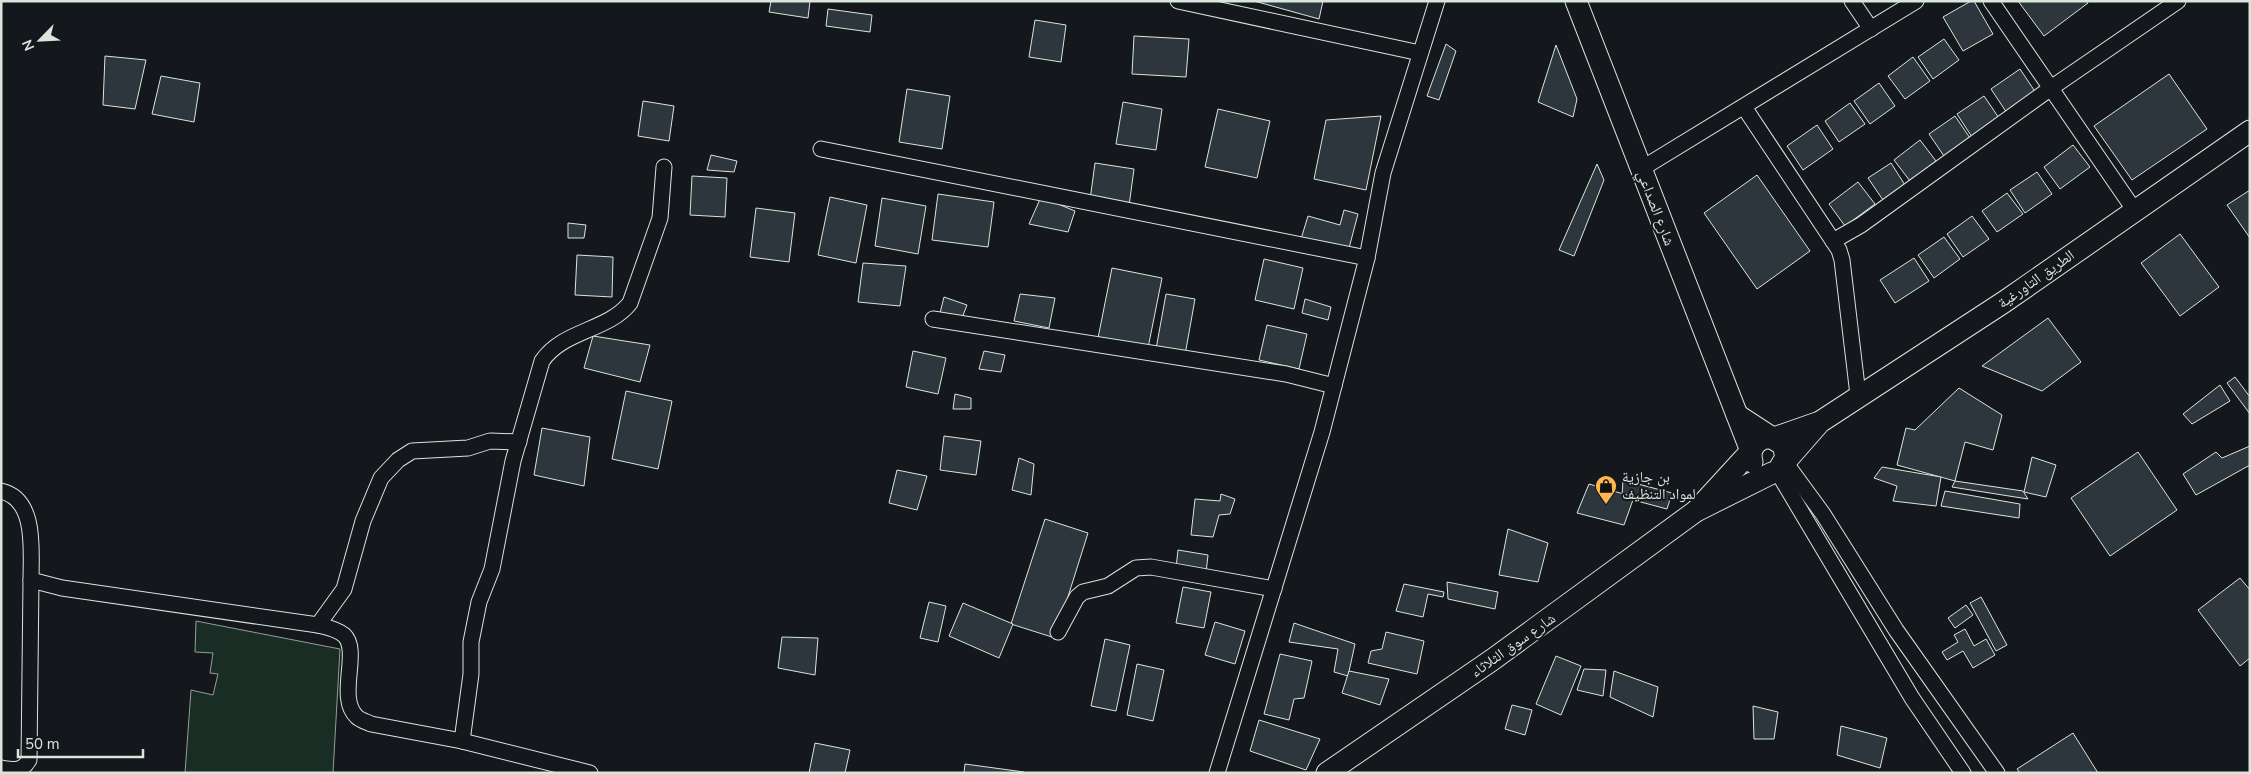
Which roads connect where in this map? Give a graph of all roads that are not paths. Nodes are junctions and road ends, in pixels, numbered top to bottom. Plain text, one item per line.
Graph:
1 (1178, 1) edge
2 (1437, 1) edge
3 (1576, 1) edge
4 (1852, 1) edge
5 (1916, 1) edge
6 (1991, 1) edge
7 (2178, 1) edge
8 (1872, 29) junction
9 (1420, 53) junction
10 (2050, 88) junction
11 (1744, 107) junction
12 (2250, 131) edge
13 (820, 149) dead end
14 (664, 167) dead end
15 (1641, 169) junction
16 (2135, 210) junction
17 (1833, 241) junction
18 (1366, 258) junction
19 (933, 320) dead end
20 (1334, 386) junction
21 (1858, 395) junction
22 (1737, 415) junction
23 (1820, 422) junction
24 (1774, 438) junction
25 (519, 442) junction
26 (1751, 451) junction
27 (1778, 469) junction
28 (1, 491) edge
29 (1696, 511) junction
30 (31, 580) junction
31 (1274, 589) junction
32 (318, 625) junction
33 (1058, 632) dead end
34 (462, 742) junction
35 (1, 768) edge
36 (590, 773) edge
37 (1217, 773) edge
38 (1327, 773) edge
39 (1963, 773) edge
40 (1997, 773) edge

1 - 9 street
2 - 9 street
3 - 15 street, شارع الصداعي
4 - 8 street
5 - 8 street
6 - 10 street
7 - 10 street
8 - 11 street
9 - 18 street
10 - 16 street
10 - 17 street
11 - 15 street
11 - 17 street
12 - 16 street, الطريق التاورغية
13 - 18 street
14 - 25 street
15 - 22 street, شارع الصداعي
16 - 21 street, الطريق التاورغية
17 - 21 street
18 - 20 street
19 - 20 street
20 - 31 street
21 - 23 street, الطريق التاورغية
22 - 24 street
22 - 26 street, شارع الصداعي
23 - 24 street
23 - 27 street
24 - 26 street
24 - 27 street
25 - 32 street
25 - 34 street
26 - 27 street
26 - 29 street
27 - 29 street
27 - 39 street
27 - 40 street
28 - 30 street
29 - 38 street, شارع سوق الثلاثاء
30 - 32 street
30 - 35 street
31 - 33 street
31 - 37 street
32 - 34 street
34 - 36 street

